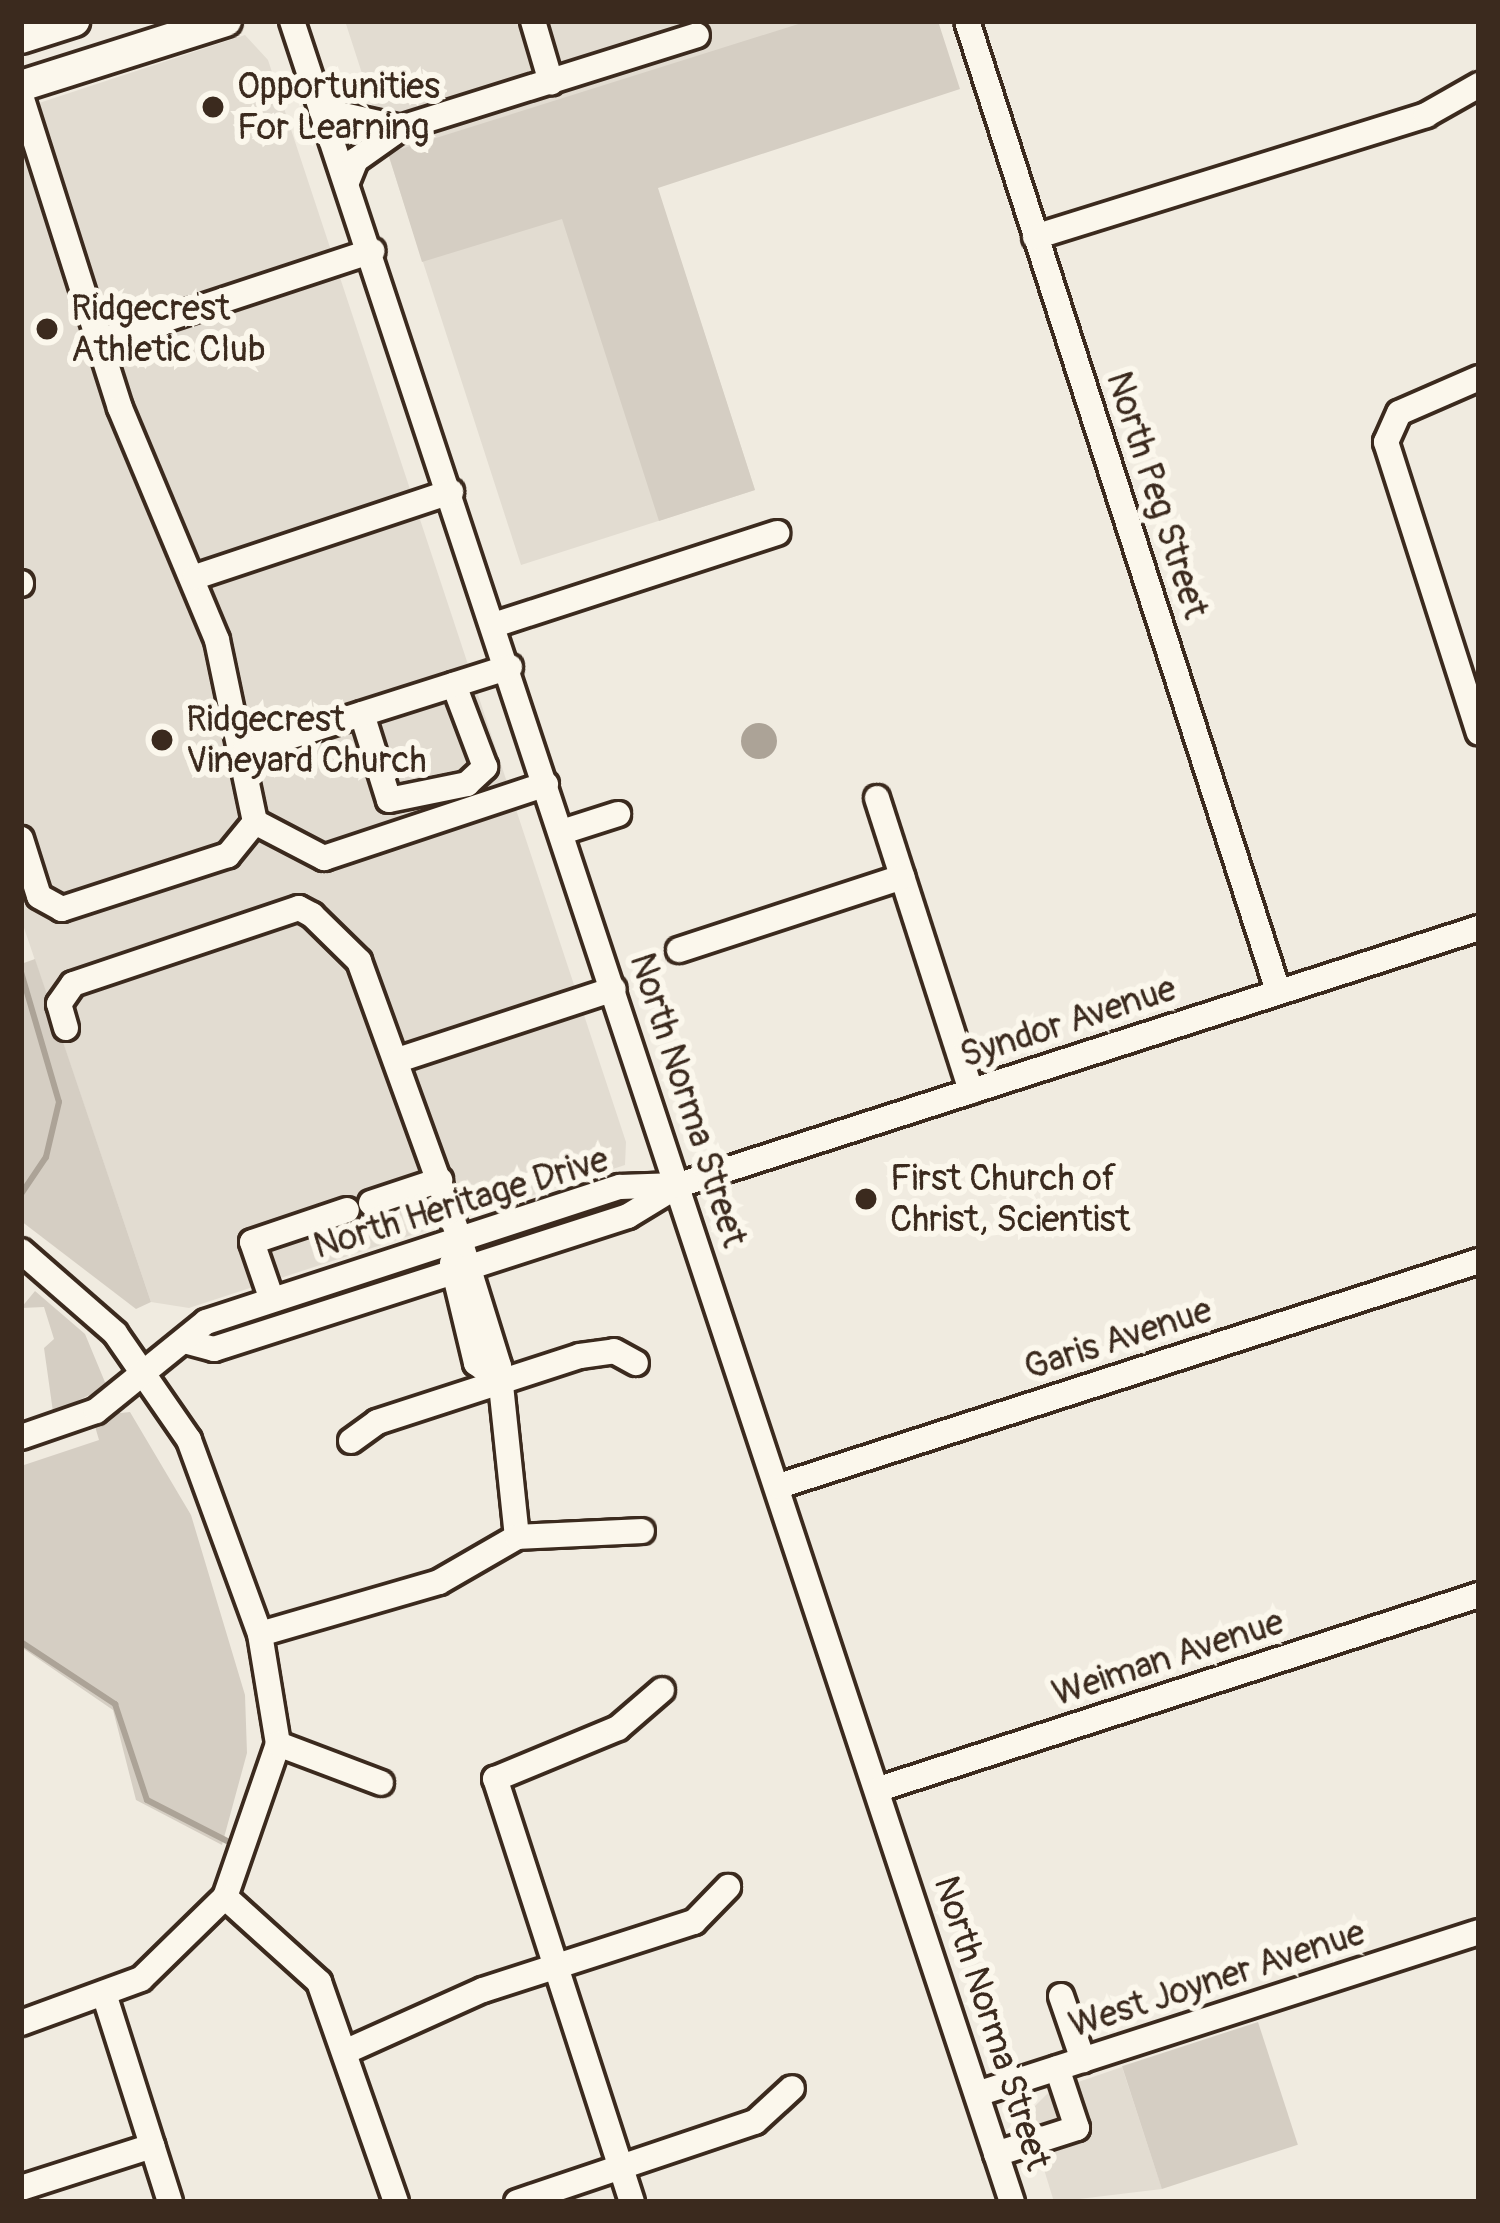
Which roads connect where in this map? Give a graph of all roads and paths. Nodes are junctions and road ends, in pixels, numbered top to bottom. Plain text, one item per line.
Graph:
1 (74, 21) edge
2 (226, 21) edge
3 (292, 21) edge
4 (533, 21) edge
5 (967, 21) edge
6 (697, 35) dead end
7 (21, 38) edge
8 (551, 82) junction
9 (1479, 85) edge
10 (21, 86) edge
11 (21, 96) edge
12 (321, 110) junction
13 (401, 128) junction
14 (346, 182) junction
15 (1035, 237) junction
16 (372, 251) junction
17 (100, 341) junction
18 (1479, 378) edge
19 (451, 492) junction
20 (777, 533) dead end
21 (195, 577) junction
22 (494, 625) junction
23 (510, 667) junction
24 (454, 685) junction
25 (362, 714) junction
26 (1479, 733) edge
27 (245, 751) junction
28 (546, 784) junction
29 (877, 798) dead end
30 (618, 814) dead end
31 (255, 822) junction
32 (562, 832) junction
33 (21, 839) edge
34 (902, 877) junction
35 (1479, 928) edge
36 (679, 950) dead end
37 (614, 989) junction
38 (1278, 991) junction
39 (66, 1028) dead end
40 (398, 1060) junction
41 (970, 1091) junction
42 (440, 1180) junction
43 (679, 1185) junction
44 (460, 1240) junction
45 (21, 1250) edge
46 (1479, 1262) edge
47 (458, 1271) junction
48 (272, 1300) junction
49 (184, 1341) junction
50 (636, 1363) dead end
51 (146, 1370) junction
52 (501, 1382) junction
53 (21, 1437) edge
54 (351, 1441) dead end
55 (779, 1486) junction
56 (642, 1531) dead end
57 (517, 1537) junction
58 (1479, 1595) edge
59 (260, 1634) junction
60 (662, 1690) dead end
61 (278, 1744) junction
62 (381, 1784) dead end
63 (879, 1790) junction
64 (728, 1887) dead end
65 (225, 1897) junction
66 (1479, 1932) edge
67 (554, 1967) junction
68 (1061, 1996) dead end
69 (106, 2000) junction
70 (21, 2023) edge
71 (346, 2051) junction
72 (1083, 2060) junction
73 (1057, 2068) junction
74 (792, 2088) dead end
75 (977, 2094) junction
76 (152, 2146) junction
77 (996, 2154) junction
78 (621, 2168) junction
79 (21, 2188) edge
80 (170, 2202) edge
81 (396, 2202) edge
82 (517, 2202) edge
83 (632, 2202) edge
84 (1012, 2202) edge

1 - 7 main road
2 - 10 main road
3 - 12 street, North Norma Street
4 - 8 street
5 - 15 street, North Peg Street
6 - 8 street
8 - 13 street
9 - 15 street
11 - 17 street
12 - 13 street
12 - 14 street, North Norma Street
13 - 14 street
14 - 16 street, North Norma Street
15 - 38 street, North Peg Street
16 - 17 street
16 - 19 street, North Norma Street
17 - 21 street
18 - 26 street
19 - 21 street
19 - 22 street, North Norma Street
20 - 22 street
21 - 27 street
22 - 23 street, North Norma Street
23 - 24 street
23 - 28 street, North Norma Street
24 - 25 street
24 - 25 street
25 - 27 street
27 - 31 street
28 - 31 street
28 - 32 street, North Norma Street
29 - 34 street
30 - 32 street
31 - 33 street
32 - 37 street, North Norma Street
34 - 36 street
34 - 41 street
35 - 38 street, Syndor Avenue
37 - 40 street
37 - 43 street, North Norma Street
38 - 41 street, Syndor Avenue
39 - 40 street
40 - 42 street
41 - 43 street, Syndor Avenue
42 - 44 street
42 - 48 street
43 - 44 street, North Heritage Drive
43 - 47 street, North Heritage Drive
43 - 55 street, North Norma Street
44 - 47 street
44 - 48 street, North Heritage Drive
45 - 51 street
46 - 55 street, Garis Avenue
47 - 49 street, North Heritage Drive
47 - 52 street
48 - 49 street, North Heritage Drive
49 - 51 street, North Heritage Drive
50 - 52 street
51 - 53 street, North Heritage Drive
51 - 59 street
52 - 54 street
52 - 57 street
55 - 63 street, North Norma Street
56 - 57 street
57 - 59 street
58 - 63 street, Weiman Avenue
59 - 61 street
60 - 67 street
61 - 62 street
61 - 65 street
63 - 75 street, North Norma Street
64 - 67 street
65 - 69 street
65 - 71 street
66 - 72 street, West Joyner Avenue
67 - 71 street
67 - 78 street
68 - 72 street
69 - 70 street
69 - 76 street
71 - 81 street
72 - 73 street, West Joyner Avenue
73 - 75 street, West Joyner Avenue
73 - 77 street
74 - 78 street
75 - 77 street, North Norma Street
76 - 79 street
76 - 80 street
77 - 84 street, North Norma Street
78 - 82 street
78 - 83 street

